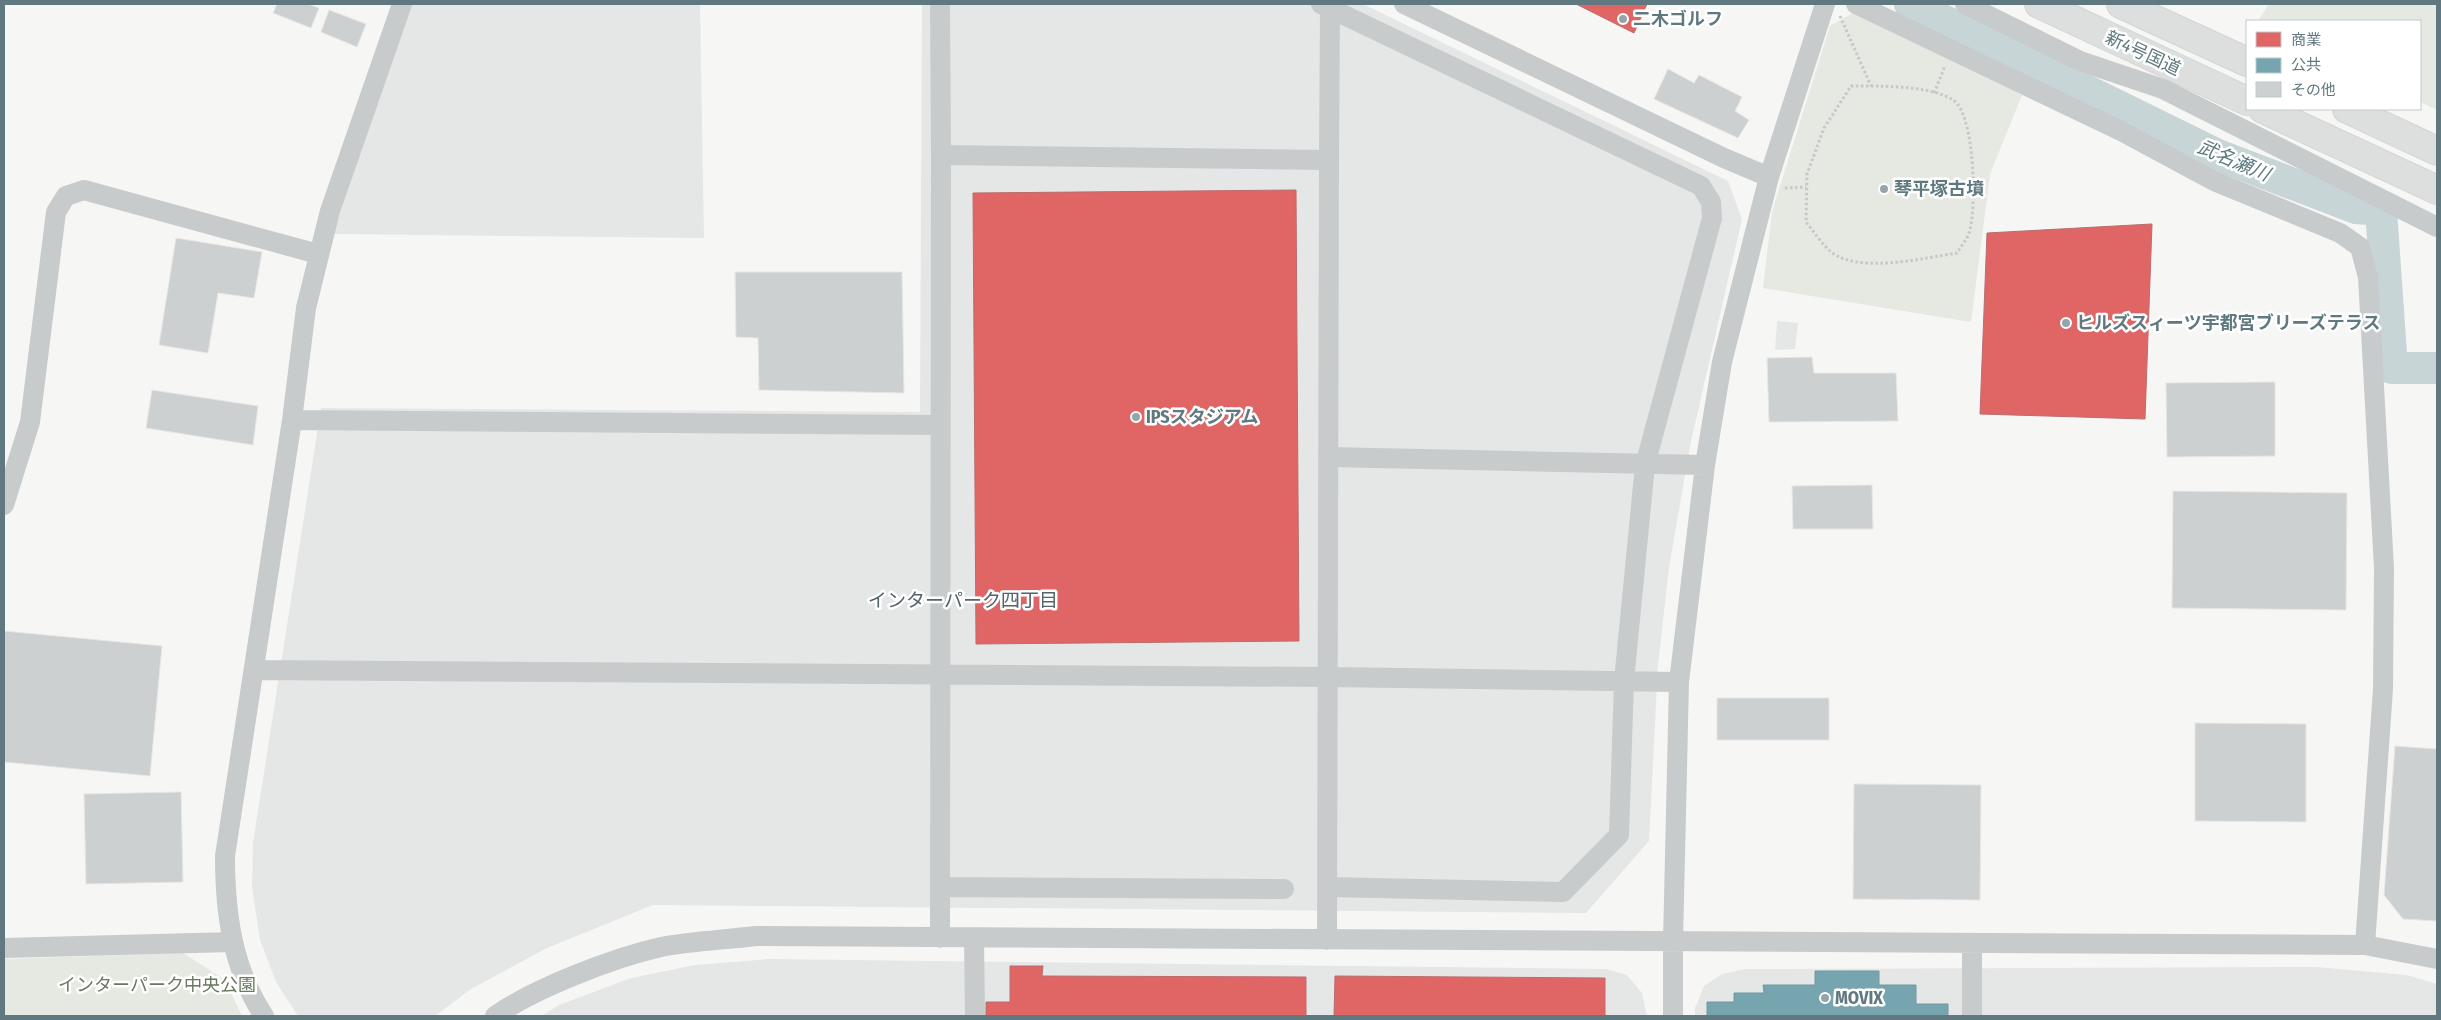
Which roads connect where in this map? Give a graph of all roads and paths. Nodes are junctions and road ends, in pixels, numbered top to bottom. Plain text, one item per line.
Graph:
1 (402, 4) edge
2 (940, 4) edge
3 (1404, 4) edge
4 (1965, 4) edge
5 (2039, 4) edge
6 (2121, 4) edge
7 (1327, 5) edge
8 (1840, 7) edge
9 (1952, 50) junction
10 (2246, 62) edge
11 (1871, 86) junction
12 (1934, 93) junction
13 (2246, 101) edge
14 (2265, 110) edge
15 (2349, 110) edge
16 (2437, 150) edge
17 (941, 155) junction
18 (1329, 160) junction
19 (1769, 177) junction
20 (2437, 190) edge
21 (2437, 227) edge
22 (318, 254) junction
23 (292, 420) junction
24 (940, 425) junction
25 (1328, 457) junction
26 (1645, 465) junction
27 (1705, 466) junction
28 (4, 505) edge
29 (254, 670) junction
30 (940, 675) junction
31 (1328, 677) junction
32 (1624, 681) junction
33 (1679, 682) junction
34 (940, 887) junction
35 (1327, 887) junction
36 (1284, 889) dead end
37 (940, 938) junction
38 (974, 938) junction
39 (1327, 940) junction
40 (232, 942) junction
41 (1673, 942) junction
42 (1972, 944) junction
43 (2365, 945) junction
44 (4, 948) edge
45 (2437, 959) edge
46 (264, 1016) edge
47 (495, 1016) edge
48 (975, 1016) edge
49 (1673, 1016) edge
50 (1972, 1016) edge

1 - 22 street
2 - 17 street
3 - 19 street
4 - 21 street
5 - 13 highway, 新4号国道
6 - 10 highway, 新4号国道
7 - 18 street
7 - 26 street
8 - 9 street
8 - 11 path
8 - 19 street
9 - 12 path
9 - 43 street
11 - 12 path
11 - 12 path
14 - 20 highway
15 - 16 highway
17 - 18 street
17 - 24 street
18 - 25 street
19 - 27 street
22 - 23 street
22 - 28 street
23 - 24 street
23 - 29 street
24 - 30 street
25 - 26 street
25 - 31 street
26 - 27 street
26 - 32 street
27 - 33 street
29 - 30 street
29 - 40 street
30 - 31 street
30 - 34 street
31 - 32 street
31 - 35 street
32 - 33 street
32 - 35 street
33 - 41 street
34 - 36 street
34 - 37 street
35 - 39 street
37 - 38 street
37 - 47 street
38 - 39 street
38 - 48 street
39 - 41 street
40 - 44 street
40 - 46 street
41 - 42 street
41 - 49 street
42 - 43 street
42 - 50 street
43 - 45 street

